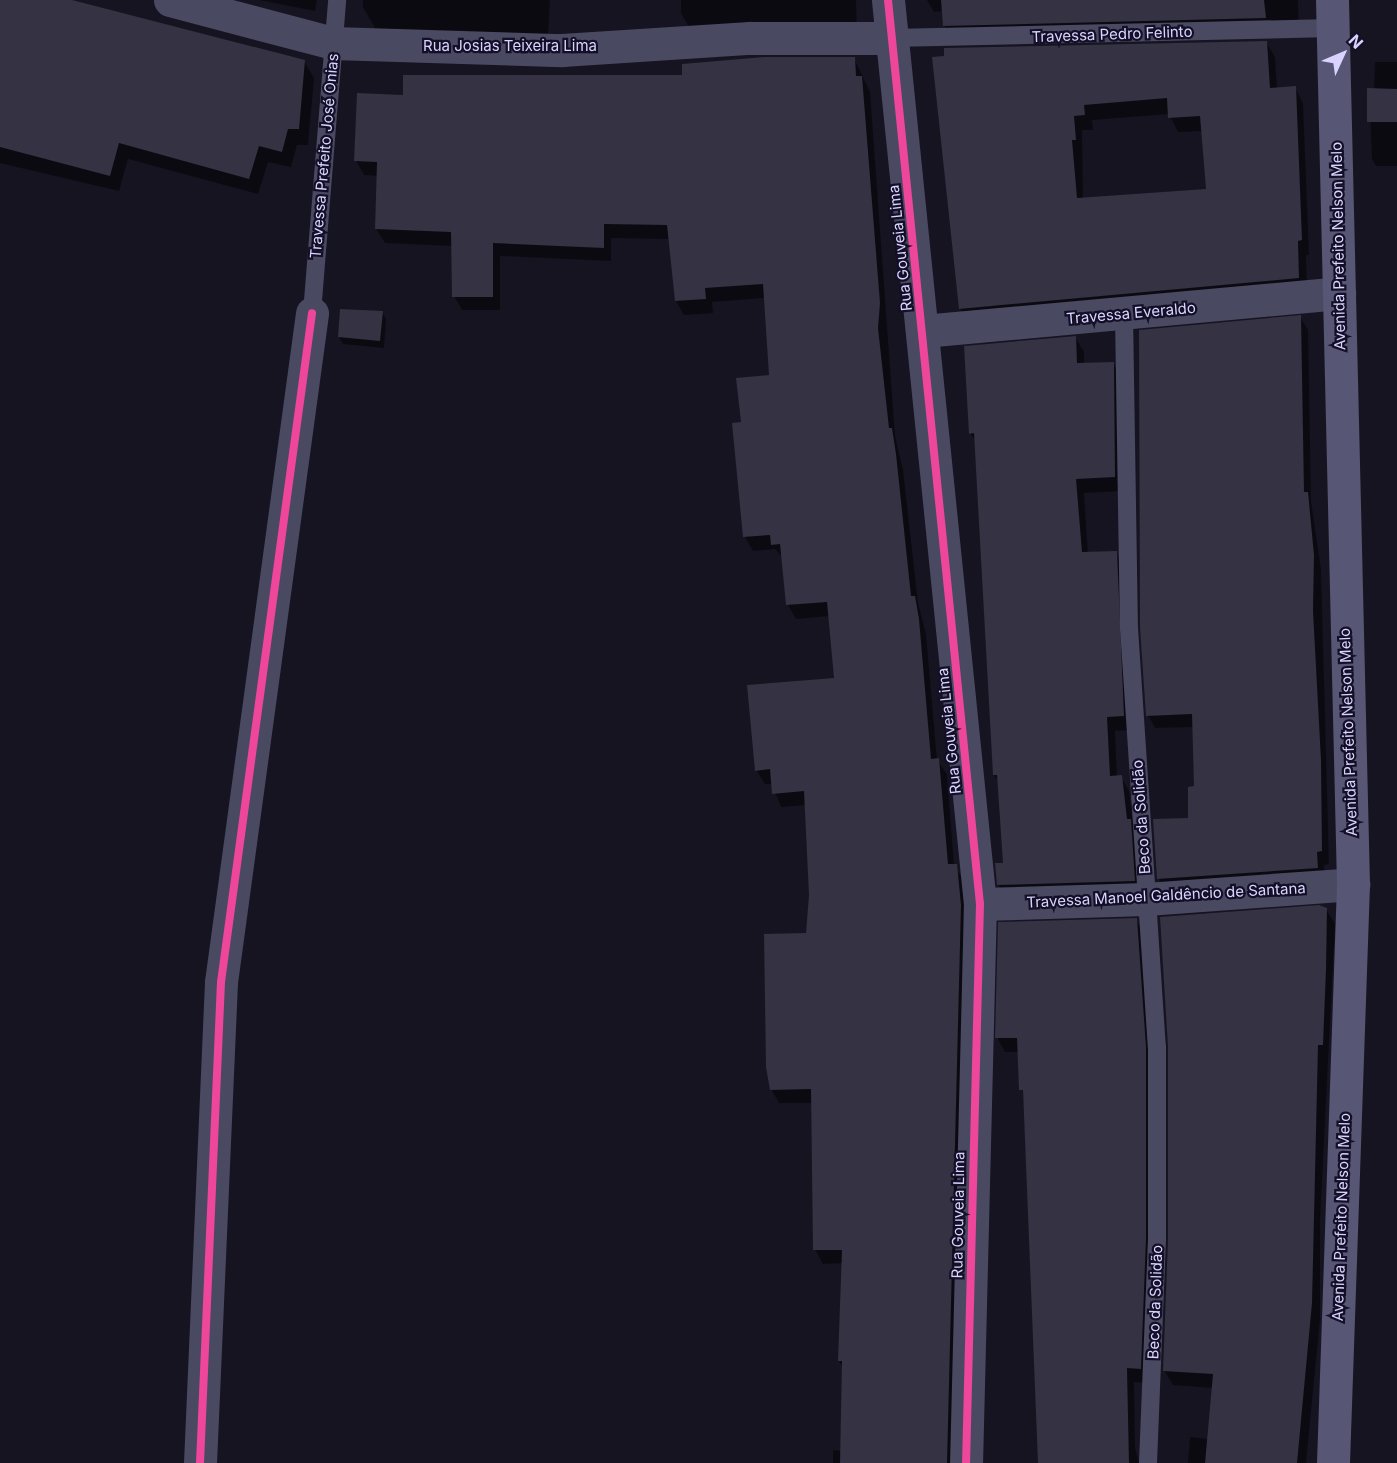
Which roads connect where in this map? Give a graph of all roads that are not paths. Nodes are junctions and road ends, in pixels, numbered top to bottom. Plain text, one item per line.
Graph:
1 (170, 0) edge
2 (337, 0) edge
3 (888, 0) edge
4 (1332, 14) edge
5 (892, 38) junction
6 (333, 43) junction
7 (1339, 293) junction
8 (312, 313) joint
9 (1124, 314) junction
10 (922, 331) junction
11 (1353, 884) junction
12 (1146, 899) junction
13 (980, 904) junction
14 (200, 1463) edge
15 (966, 1463) edge
16 (1148, 1463) edge
17 (1333, 1463) edge

1 - 6 street, Rua Josias Teixeira Lima
2 - 6 lane, Travessa Prefeito José Onias
3 - 5 street, Rua Gouveia Lima
4 - 5 lane, Travessa Pedro Felinto
4 - 7 main road, Avenida Prefeito Nelson Melo
5 - 6 street, Rua Josias Teixeira Lima
5 - 10 street, Rua Gouveia Lima
6 - 8 lane, Travessa Prefeito José Onias
7 - 9 street, Travessa Everaldo
7 - 11 main road, Avenida Prefeito Nelson Melo
8 - 14 street
9 - 10 street, Travessa Everaldo
9 - 12 lane, Beco da Solidão
10 - 13 street, Rua Gouveia Lima
11 - 12 street, Travessa Manoel Galdêncio de Santana
11 - 17 main road, Avenida Prefeito Nelson Melo
12 - 13 street, Travessa Manoel Galdêncio de Santana
12 - 16 lane, Beco da Solidão
13 - 15 street, Rua Gouveia Lima

